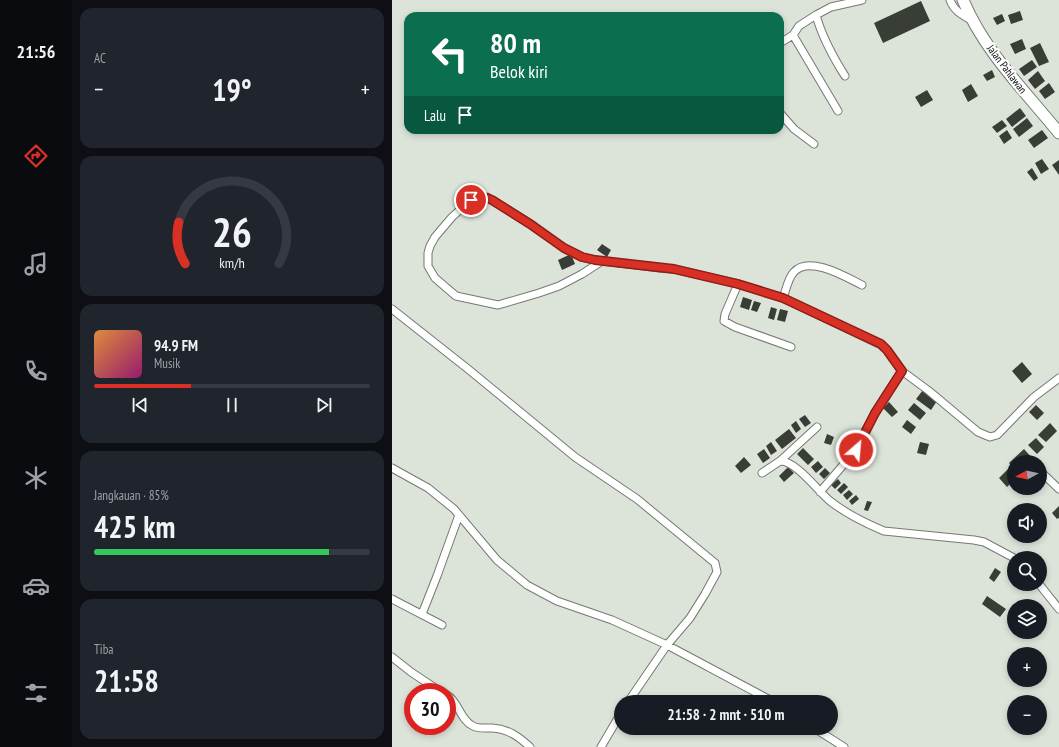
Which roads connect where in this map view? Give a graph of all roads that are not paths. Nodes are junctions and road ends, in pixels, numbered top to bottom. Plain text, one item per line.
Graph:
1 (862, 0) edge
2 (950, 0) edge
3 (963, 0) edge
4 (816, 15) junction
5 (973, 21) junction
6 (793, 35) junction
7 (784, 41) edge
8 (845, 76) dead end
9 (838, 111) dead end
10 (784, 118) edge
11 (1057, 128) edge
12 (814, 144) dead end
13 (602, 261) junction
14 (738, 284) junction
15 (862, 284) dead end
16 (783, 298) junction
17 (392, 309) edge
18 (791, 347) dead end
19 (902, 371) junction
20 (1059, 378) edge
21 (817, 427) dead end
22 (780, 461) junction
23 (392, 468) edge
24 (762, 473) dead end
25 (1047, 478) edge
26 (1059, 489) edge
27 (820, 492) junction
28 (459, 515) junction
29 (1007, 554) edge
30 (1045, 591) edge
31 (392, 599) edge
32 (1059, 609) edge
33 (422, 614) junction
34 (442, 625) dead end
35 (667, 645) junction
36 (392, 656) edge
37 (428, 683) edge
38 (633, 695) edge
39 (761, 695) edge
40 (456, 706) edge
41 (614, 725) edge
42 (825, 735) edge
43 (530, 747) edge
44 (601, 747) edge
45 (844, 747) edge

1 - 4 street
2 - 5 street
3 - 5 highway, Jalan Pahlawan
4 - 6 street
4 - 8 street
5 - 11 highway, Jalan Pahlawan
6 - 7 street
6 - 9 street
10 - 12 street
13 - 13 street
13 - 14 street
14 - 16 street
14 - 18 street
15 - 16 street
16 - 19 street
17 - 35 street
19 - 20 street
19 - 27 street
21 - 22 street
22 - 24 street
22 - 27 street
23 - 28 street
25 - 26 street
27 - 29 street
28 - 33 street
28 - 35 street
30 - 32 street
31 - 33 street
33 - 34 street
35 - 38 street
35 - 39 street
36 - 37 street
40 - 43 street
41 - 44 street
42 - 45 street

